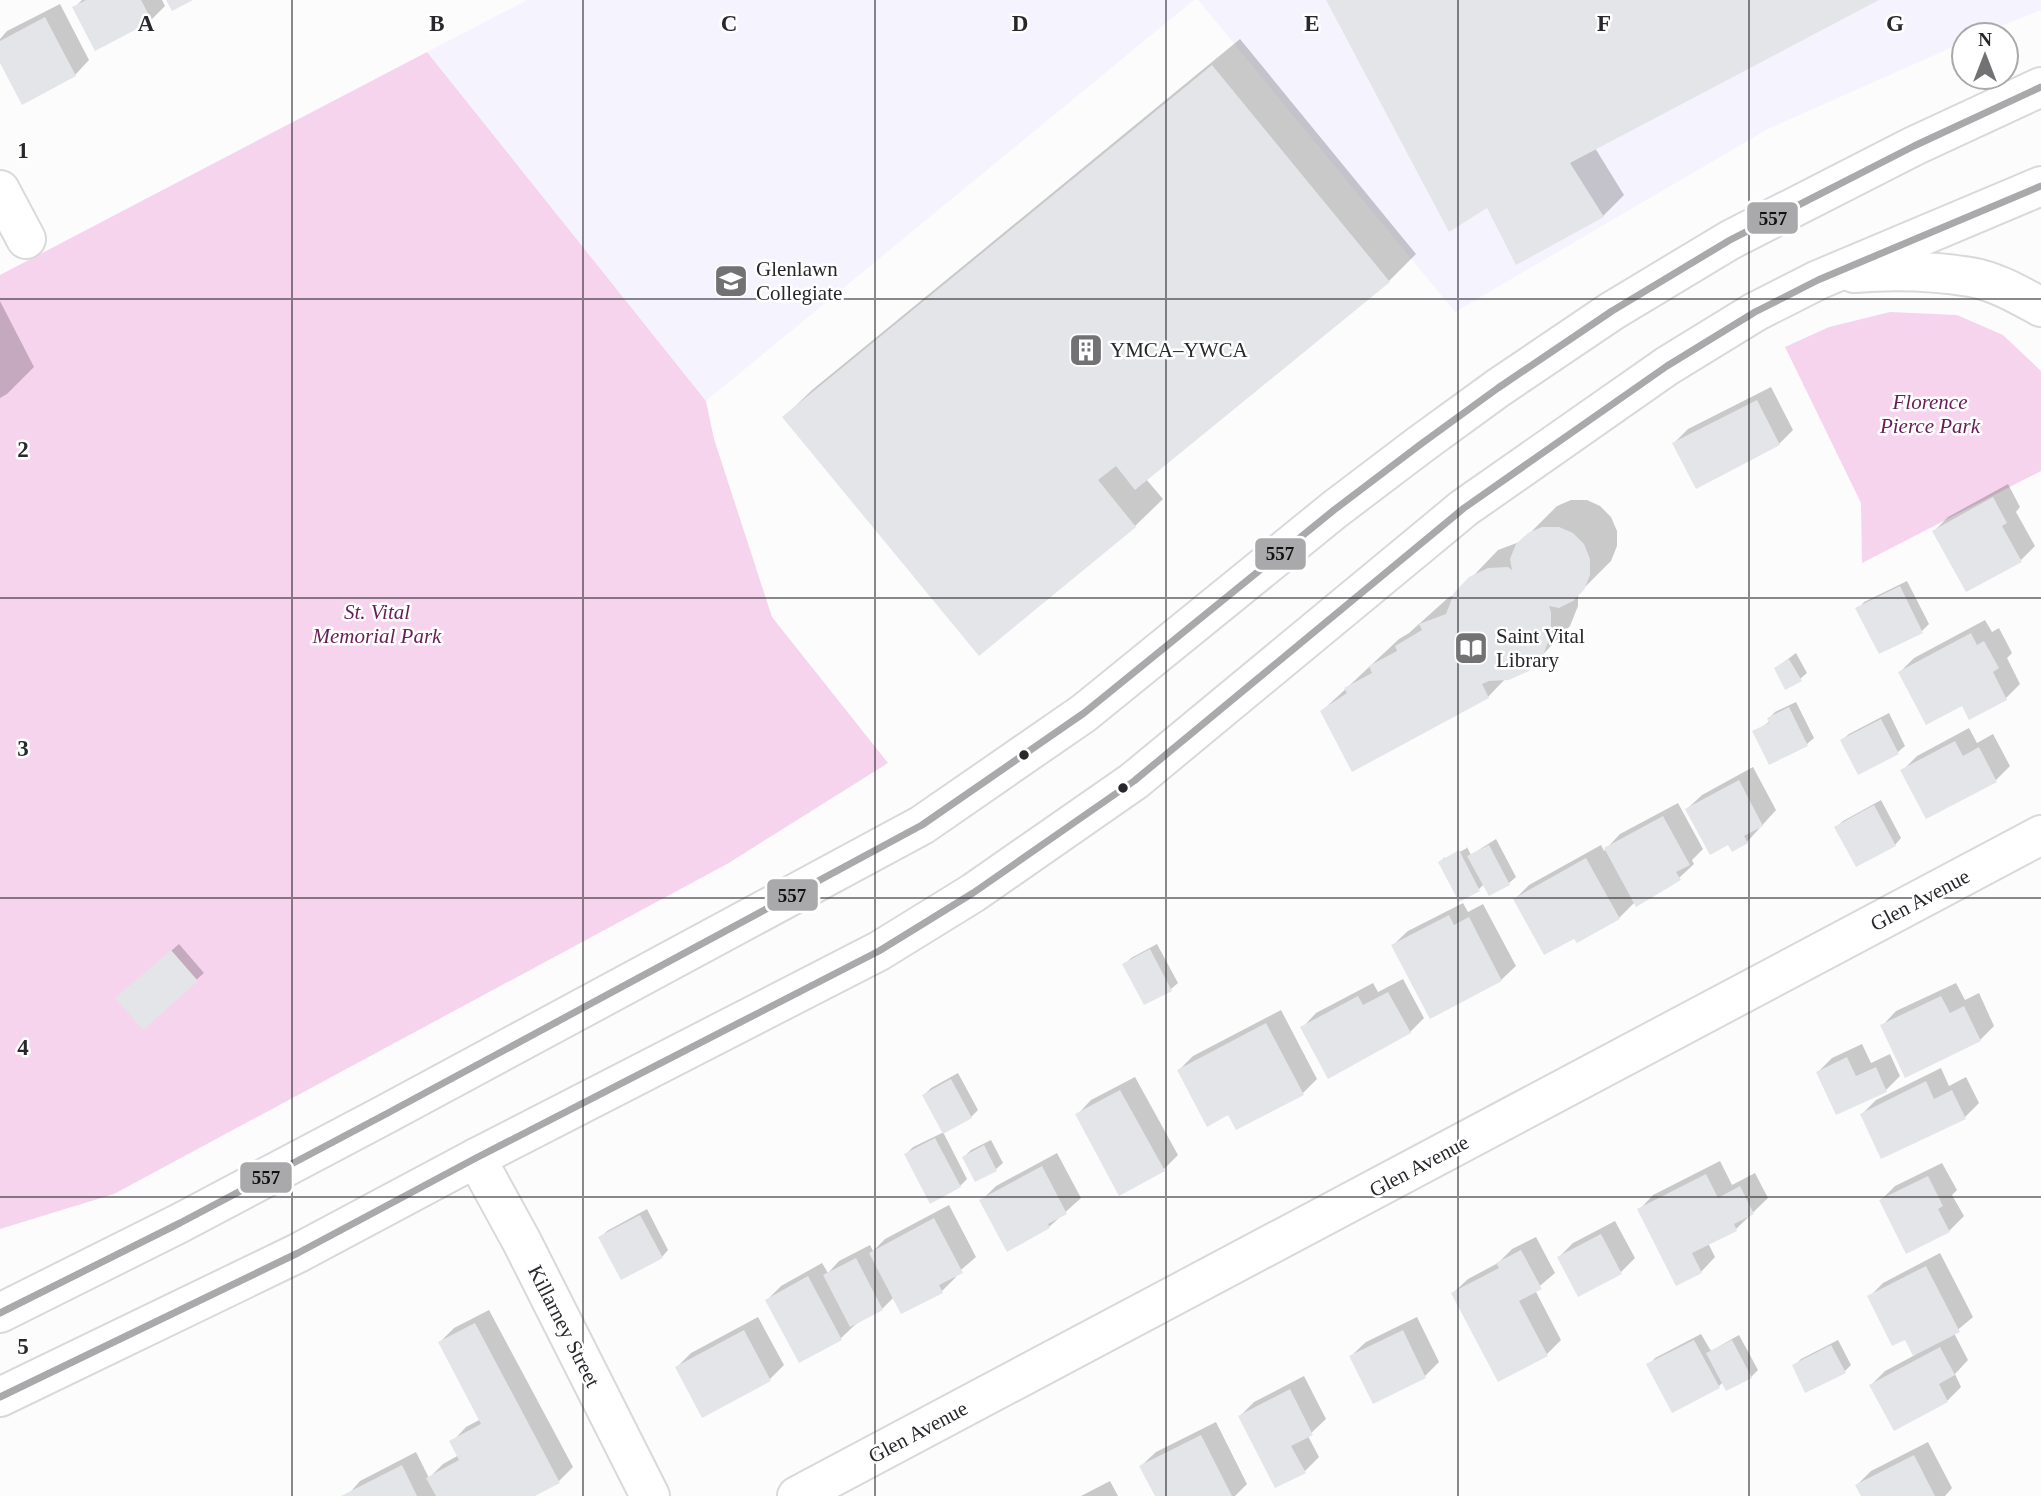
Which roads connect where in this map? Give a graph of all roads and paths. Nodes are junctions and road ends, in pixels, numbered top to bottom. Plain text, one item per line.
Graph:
1 (2041, 87) edge
2 (2041, 186) edge
3 (0, 190) edge
4 (26, 239) dead end
5 (1818, 280) junction
6 (2041, 307) edge
7 (2041, 835) edge
8 (476, 1157) junction
9 (0, 1313) edge
10 (0, 1397) edge
11 (650, 1496) edge
12 (797, 1496) edge

1 - 9 main road
2 - 5 main road
3 - 4 main road
5 - 6 main road
5 - 8 main road
7 - 12 main road, Glen Avenue
8 - 10 main road
8 - 11 main road, Killarney Street

